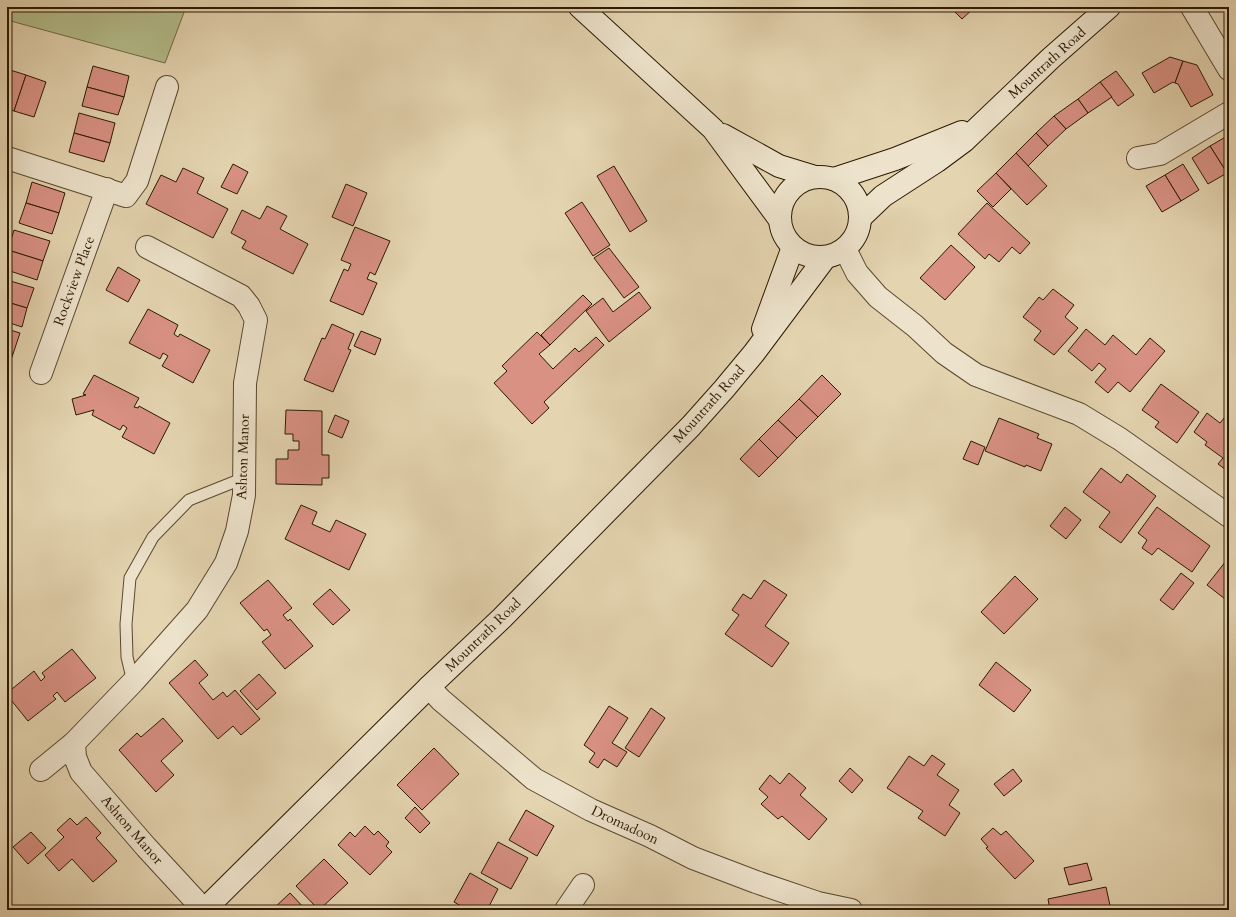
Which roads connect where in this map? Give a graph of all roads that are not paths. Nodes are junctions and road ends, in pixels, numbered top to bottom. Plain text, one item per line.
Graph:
1 (580, 7) edge
2 (1109, 7) edge
3 (1192, 7) edge
4 (1229, 69) edge
5 (167, 88) dead end
6 (1229, 113) edge
7 (986, 119) junction
8 (713, 129) junction
9 (7, 158) edge
10 (1138, 158) dead end
11 (825, 178) junction
12 (107, 190) junction
13 (861, 217) junction
14 (780, 220) junction
15 (147, 247) dead end
16 (793, 247) junction
17 (845, 249) junction
18 (825, 258) junction
19 (754, 353) junction
20 (41, 373) dead end
21 (244, 478) junction
22 (1229, 516) edge
23 (133, 682) junction
24 (429, 687) junction
25 (74, 743) junction
26 (41, 770) dead end
27 (583, 885) dead end
28 (204, 910) edge
29 (566, 910) edge
30 (851, 910) edge

1 - 8 street
2 - 7 street, Mountrath Road
3 - 4 street
5 - 12 street
6 - 10 street
7 - 11 street, Mountrath Road
7 - 13 street, Mountrath Road
8 - 11 street
8 - 14 street
9 - 12 street
11 - 13 street
11 - 14 street
12 - 20 street, Rockview Place
13 - 17 street
14 - 16 street
15 - 21 street, Ashton Manor
16 - 18 street
16 - 19 street, Mountrath Road
17 - 18 street
17 - 22 street
18 - 19 street, Mountrath Road
19 - 24 street, Mountrath Road
21 - 23 street, Ashton Manor
21 - 23 lane
23 - 25 street, Ashton Manor
24 - 28 street, Mountrath Road
24 - 30 street, Dromadoon
25 - 26 street, Ashton Manor
25 - 28 street, Ashton Manor
27 - 29 street

